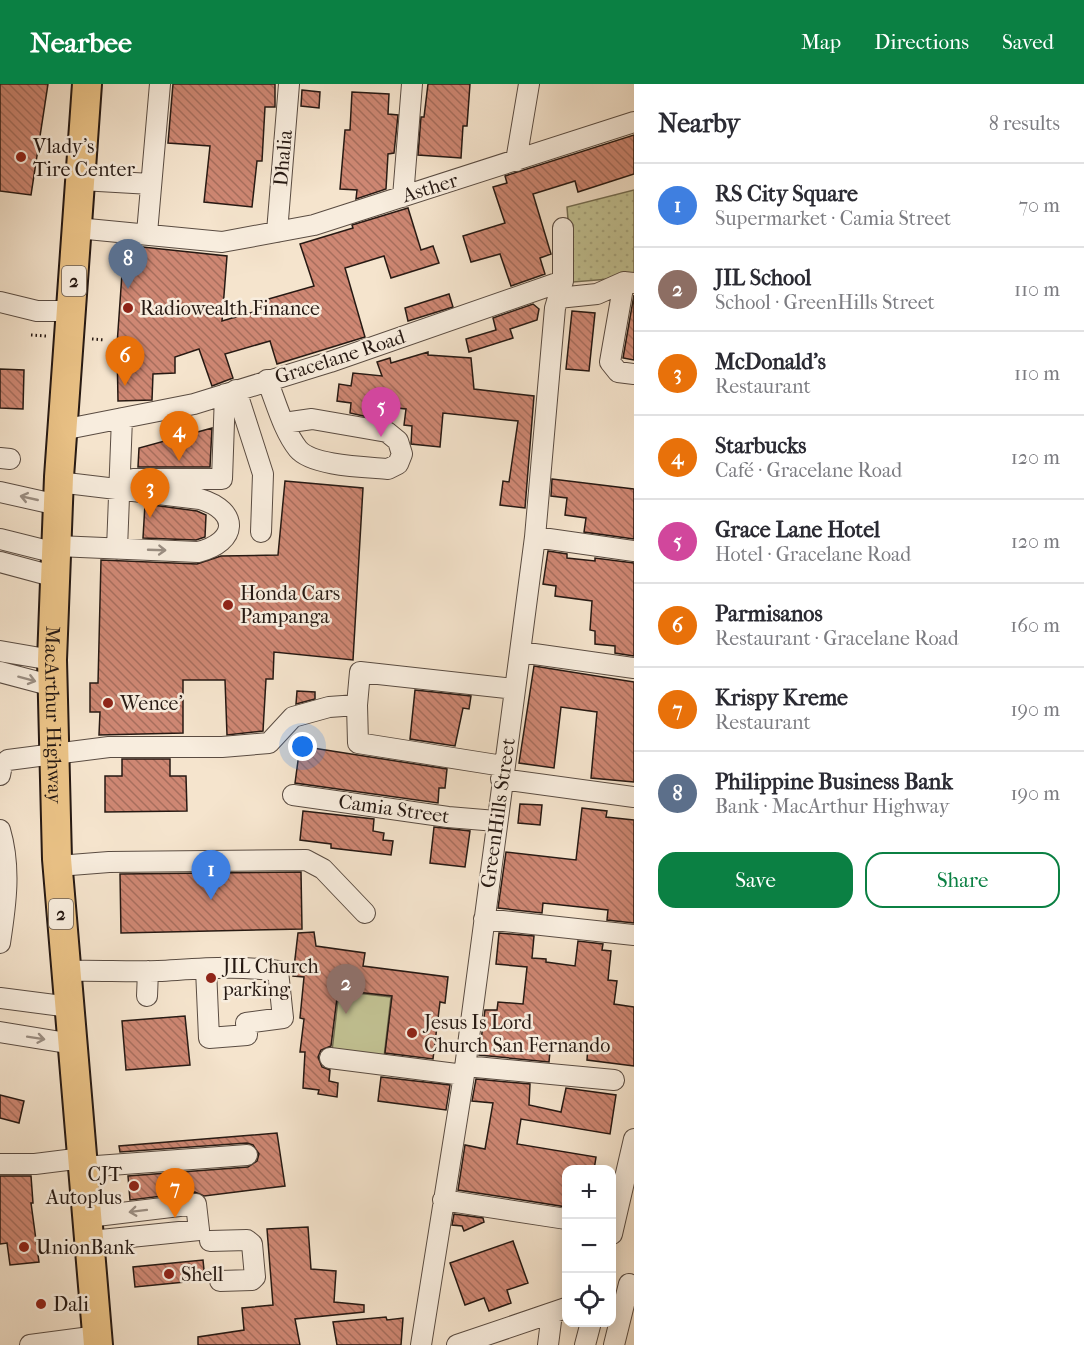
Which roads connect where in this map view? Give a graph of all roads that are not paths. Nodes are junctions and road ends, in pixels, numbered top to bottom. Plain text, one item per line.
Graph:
1 (87, 84) edge
2 (160, 84) edge
3 (289, 84) edge
4 (412, 84) edge
5 (529, 84) edge
6 (634, 122) edge
7 (516, 161) junction
8 (81, 180) junction
9 (152, 184) junction
10 (403, 197) junction
11 (76, 228) junction
12 (563, 228) dead end
13 (277, 232) junction
14 (147, 233) junction
15 (629, 283) edge
16 (560, 289) junction
17 (0, 302) edge
18 (73, 312) junction
19 (634, 374) edge
20 (267, 380) junction
21 (231, 392) junction
22 (122, 418) junction
23 (284, 423) junction
24 (62, 430) junction
25 (120, 484) junction
26 (58, 488) junction
27 (0, 492) edge
28 (261, 532) dead end
29 (535, 537) junction
30 (0, 539) edge
31 (117, 549) junction
32 (634, 551) edge
33 (56, 559) junction
34 (0, 562) edge
35 (0, 651) edge
36 (520, 652) junction
37 (634, 668) edge
38 (0, 672) edge
39 (53, 673) junction
40 (515, 689) junction
41 (357, 705) junction
42 (54, 752) junction
43 (502, 773) junction
44 (0, 775) edge
45 (293, 795) dead end
46 (634, 797) edge
47 (496, 821) junction
48 (0, 830) edge
49 (58, 866) junction
50 (365, 913) dead end
51 (484, 919) junction
52 (634, 935) edge
53 (0, 943) edge
54 (206, 969) junction
55 (65, 971) junction
56 (148, 971) junction
57 (147, 996) dead end
58 (0, 998) edge
59 (70, 1007) junction
60 (0, 1032) edge
61 (73, 1044) junction
62 (330, 1058) dead end
63 (465, 1070) junction
64 (614, 1080) dead end
65 (634, 1139) edge
66 (247, 1155) dead end
67 (83, 1163) junction
68 (0, 1164) edge
69 (442, 1200) junction
70 (562, 1218) edge
71 (614, 1219) edge
72 (210, 1241) dead end
73 (220, 1281) dead end
74 (625, 1286) edge
75 (559, 1311) edge
76 (590, 1327) edge
77 (98, 1340) edge
78 (30, 1345) edge
79 (421, 1345) edge
80 (457, 1345) edge
81 (548, 1345) edge
82 (585, 1345) edge
83 (614, 1345) edge

1 - 8 highway, MacArthur Highway / 2
2 - 9 street
3 - 13 street, Dhalia
4 - 10 street
5 - 7 street
6 - 7 street, Asther
7 - 10 street, Asther
8 - 9 street
8 - 11 highway, MacArthur Highway / 2
9 - 14 street
10 - 13 street, Asther
11 - 14 street, Asther
11 - 18 highway, MacArthur Highway / 2
12 - 16 street
13 - 14 street, Asther
15 - 16 street, Gracelane Road
15 - 19 street
16 - 20 street, Gracelane Road
16 - 29 street, GreenHills Street
17 - 18 street
18 - 24 highway, MacArthur Highway / 2
20 - 21 street, Gracelane Road
20 - 23 street
21 - 22 street, Gracelane Road
21 - 25 street
21 - 28 street
22 - 24 street, Gracelane Road
22 - 25 street
23 - 23 street
24 - 26 highway, MacArthur Highway / 2
25 - 26 street
25 - 31 street
31 -> 25 street
26 -> 27 street
26 - 33 highway, MacArthur Highway / 2
29 - 32 street
29 - 36 street, GreenHills Street
30 - 33 street
31 - 33 street
33 - 34 street
33 - 39 highway, MacArthur Highway / 2
35 - 39 street
36 - 37 street
36 - 40 street, GreenHills Street
38 -> 39 street
39 - 42 highway, MacArthur Highway / 2
40 - 41 street
40 - 43 street, GreenHills Street
41 - 42 street
41 - 43 street
42 - 44 street
42 - 49 highway, MacArthur Highway / 2
43 - 46 street
43 - 47 street, GreenHills Street
45 - 47 street, Camia Street
47 - 51 street, GreenHills Street
48 - 53 street
49 - 50 street
49 - 55 highway, MacArthur Highway / 2
51 - 52 street
51 - 63 street, GreenHills Street
54 - 54 street
54 - 56 street
55 - 56 street
55 - 59 highway, MacArthur Highway / 2
56 - 57 street
58 - 59 street
59 - 61 highway, MacArthur Highway / 2
60 -> 61 street
61 - 67 highway, MacArthur Highway / 2
62 - 63 street
63 - 64 street
63 - 69 street, GreenHills Street
65 - 71 street
66 - 67 street
67 - 68 street
67 - 77 highway, MacArthur Highway / 2
69 - 70 street
69 - 79 street, GreenHills Street
72 - 73 street
74 - 83 street
75 - 80 street
75 - 81 street
76 - 82 street
77 - 78 street

